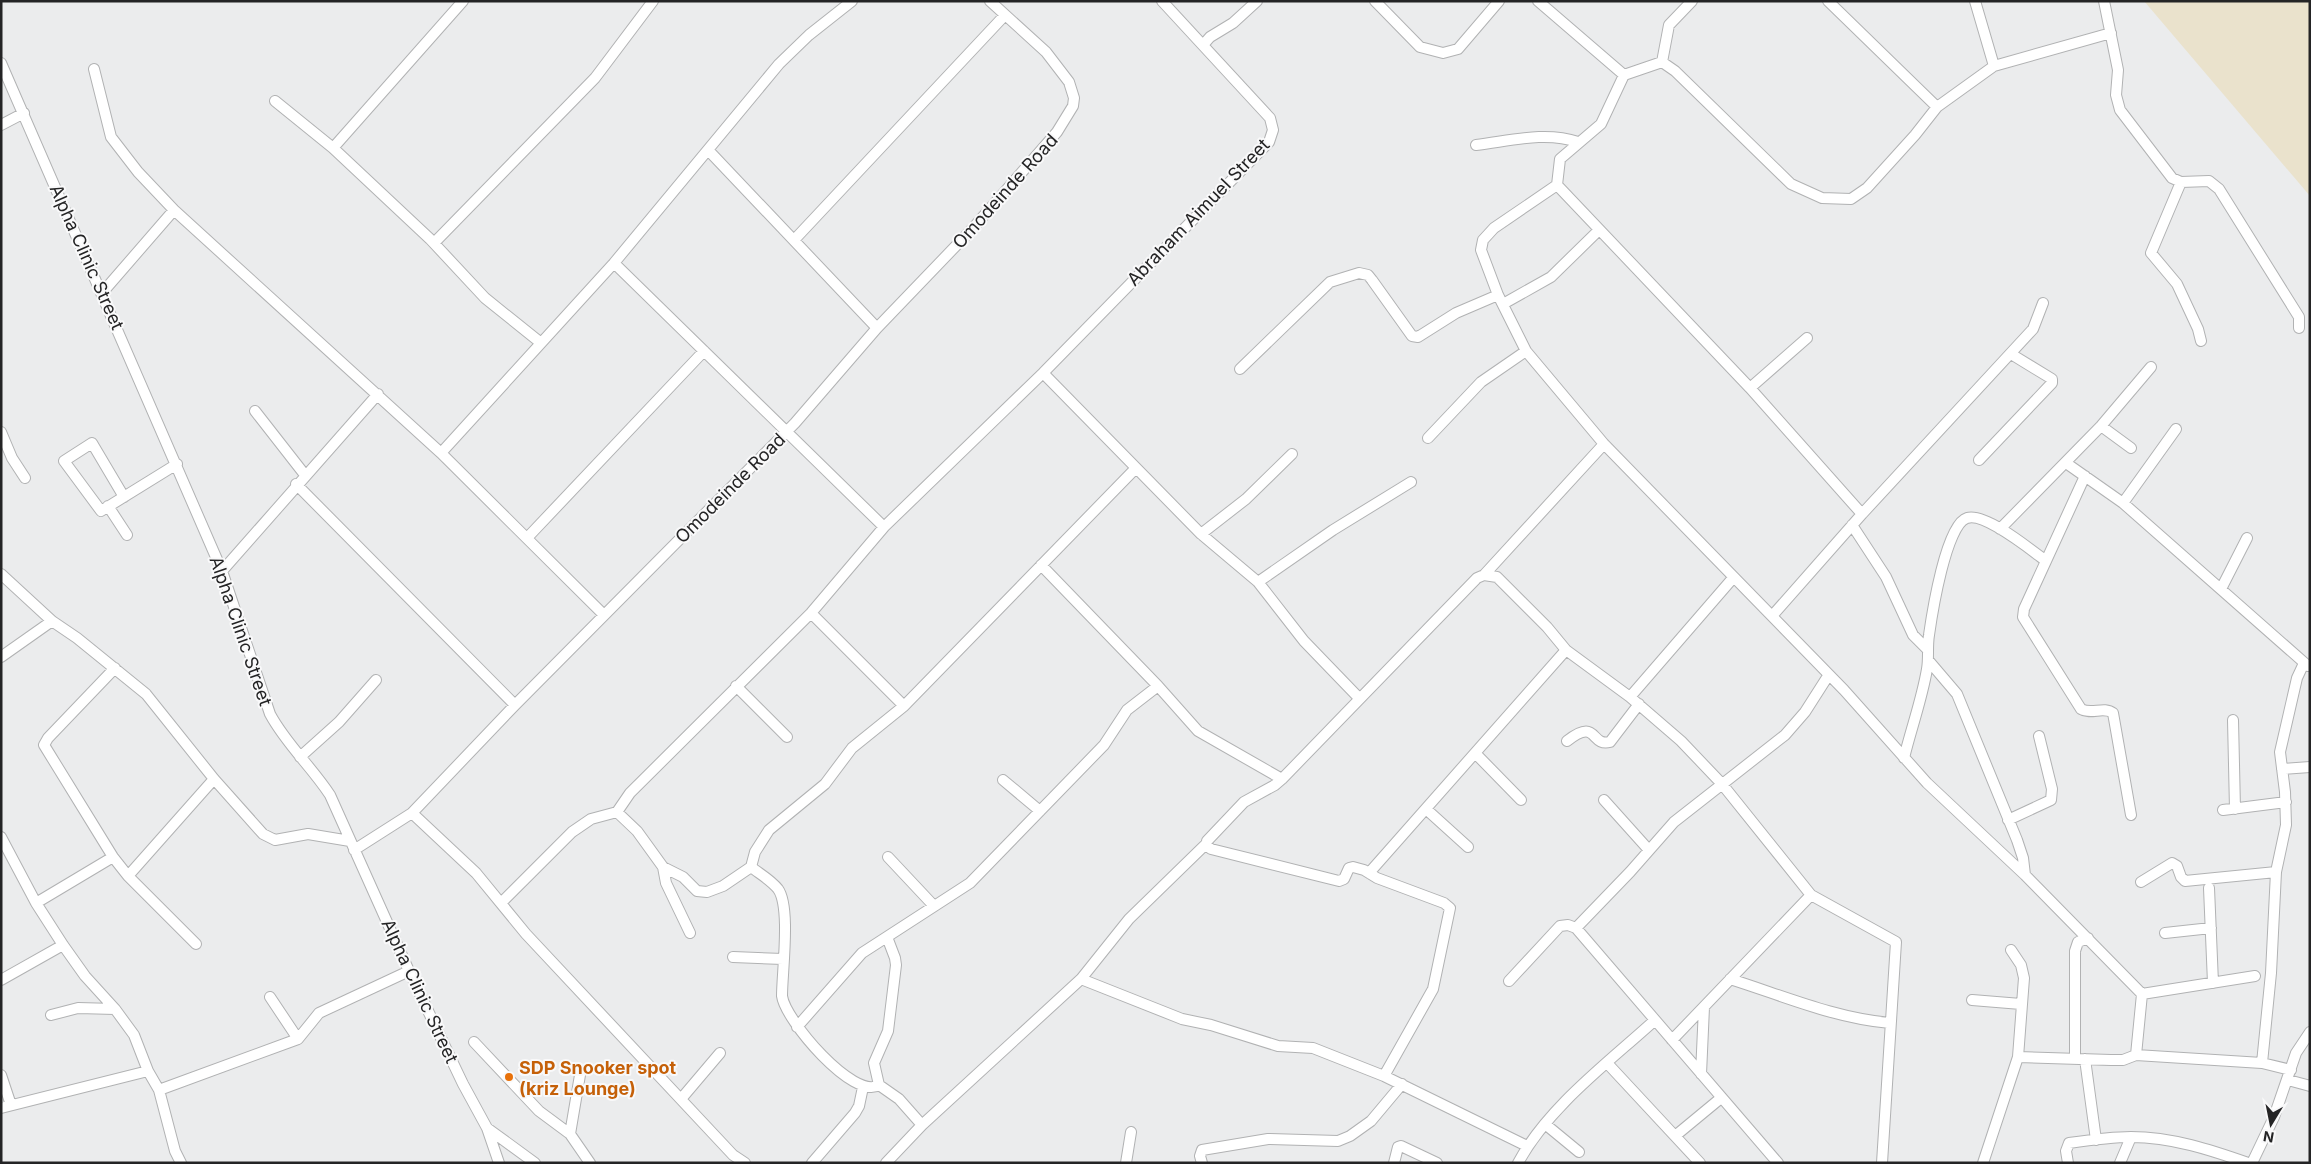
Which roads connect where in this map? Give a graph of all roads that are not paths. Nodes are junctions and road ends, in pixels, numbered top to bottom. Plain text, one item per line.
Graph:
1 (463, 1) edge
2 (653, 1) edge
3 (852, 1) edge
4 (990, 1) edge
5 (1257, 1) edge
6 (1374, 1) edge
7 (1498, 1) edge
8 (1538, 1) edge
9 (1692, 1) edge
10 (1828, 1) edge
11 (1975, 1) edge
12 (2104, 1) edge
13 (1167, 3) edge
14 (1005, 15) junction
15 (2111, 33) junction
16 (1203, 45) junction
17 (1662, 62) junction
18 (1, 63) edge
19 (1994, 66) junction
20 (94, 69) dead end
21 (1624, 75) junction
22 (275, 101) dead end
23 (1937, 107) junction
24 (24, 113) junction
25 (1, 125) edge
26 (1578, 142) junction
27 (1476, 145) dead end
28 (332, 148) junction
29 (709, 150) junction
30 (2181, 182) junction
31 (1557, 185) junction
32 (174, 210) junction
33 (1599, 230) junction
34 (795, 239) junction
35 (434, 244) junction
36 (614, 263) junction
37 (102, 293) junction
38 (1500, 300) junction
39 (2043, 303) dead end
40 (877, 328) junction
41 (2299, 328) dead end
42 (1807, 338) dead end
43 (2200, 340) dead end
44 (541, 343) junction
45 (704, 351) junction
46 (1526, 351) junction
47 (2011, 354) junction
48 (2151, 367) dead end
49 (1240, 369) dead end
50 (1043, 373) junction
51 (1750, 388) junction
52 (378, 394) junction
53 (255, 411) dead end
54 (2101, 426) junction
55 (2176, 429) dead end
56 (786, 431) junction
57 (1, 432) edge
58 (1428, 438) dead end
59 (1604, 444) junction
60 (2131, 448) dead end
61 (442, 453) junction
62 (1292, 454) dead end
63 (1979, 460) dead end
64 (2066, 463) junction
65 (177, 464) junction
66 (1136, 468) junction
67 (305, 475) junction
68 (2085, 476) junction
69 (25, 478) dead end
70 (1410, 482) dead end
71 (296, 484) junction
72 (124, 497) junction
73 (2123, 503) junction
74 (108, 506) junction
75 (1862, 514) junction
76 (1852, 526) junction
77 (884, 527) junction
78 (2000, 529) junction
79 (1201, 534) junction
80 (127, 535) dead end
81 (527, 538) junction
82 (2247, 538) dead end
83 (2046, 561) junction
84 (1041, 565) junction
85 (222, 571) junction
86 (1, 574) edge
87 (1484, 575) junction
88 (1733, 578) junction
89 (1258, 582) junction
90 (2221, 589) junction
91 (811, 613) junction
92 (604, 615) junction
93 (1772, 616) junction
94 (52, 621) junction
95 (1566, 650) junction
96 (1928, 655) junction
97 (1, 657) edge
98 (2307, 665) edge
99 (115, 668) junction
100 (1828, 676) junction
101 (376, 680) dead end
102 (736, 686) junction
103 (1158, 686) junction
104 (1630, 697) junction
105 (1358, 698) junction
106 (1639, 704) junction
107 (515, 705) junction
108 (904, 706) junction
109 (2233, 720) dead end
110 (787, 736) dead end
111 (2039, 736) dead end
112 (1567, 741) dead end
113 (1475, 753) junction
114 (300, 757) junction
115 (1904, 758) junction
116 (2310, 768) edge
117 (2282, 769) junction
118 (214, 779) junction
119 (1282, 779) junction
120 (1003, 780) dead end
121 (1722, 784) junction
122 (1521, 800) dead end
123 (1604, 800) dead end
124 (2286, 802) junction
125 (1426, 809) junction
126 (2236, 809) junction
127 (2223, 810) dead end
128 (1040, 811) junction
129 (617, 812) junction
130 (412, 813) junction
131 (2130, 815) dead end
132 (2008, 820) junction
133 (1, 837) edge
134 (1206, 844) junction
135 (352, 845) junction
136 (1468, 848) dead end
137 (1648, 849) junction
138 (113, 857) junction
139 (888, 857) dead end
140 (663, 867) junction
141 (751, 867) junction
142 (2276, 872) junction
143 (1369, 873) junction
144 (2026, 875) junction
145 (128, 876) junction
146 (2141, 882) dead end
147 (2210, 888) dead end
148 (1812, 895) junction
149 (502, 902) junction
150 (36, 903) junction
151 (934, 906) junction
152 (1576, 928) junction
153 (2211, 928) junction
154 (690, 933) dead end
155 (2165, 933) dead end
156 (887, 937) junction
157 (2088, 938) junction
158 (196, 944) dead end
159 (63, 945) junction
160 (2011, 950) dead end
161 (733, 957) dead end
162 (783, 960) junction
163 (409, 971) junction
164 (2255, 976) dead end
165 (1081, 979) junction
166 (1730, 979) junction
167 (1, 980) edge
168 (1509, 981) dead end
169 (2212, 983) junction
170 (2142, 994) junction
171 (270, 997) dead end
172 (1972, 1000) dead end
173 (2021, 1004) junction
174 (1704, 1007) junction
175 (115, 1009) junction
176 (50, 1015) dead end
177 (1655, 1020) junction
178 (1890, 1023) junction
179 (797, 1027) junction
180 (2310, 1032) edge
181 (298, 1039) junction
182 (1672, 1040) junction
183 (474, 1042) dead end
184 (720, 1052) dead end
185 (2136, 1055) junction
186 (2018, 1058) junction
187 (2080, 1059) junction
188 (1608, 1063) junction
189 (2262, 1063) junction
190 (148, 1071) junction
191 (1701, 1074) junction
192 (580, 1075) dead end
193 (2289, 1075) junction
194 (1, 1076) edge
195 (1384, 1076) junction
196 (1402, 1084) junction
197 (879, 1085) junction
198 (2310, 1086) edge
199 (863, 1087) junction
200 (159, 1090) junction
201 (1721, 1098) junction
202 (681, 1099) junction
203 (6, 1106) edge
204 (1545, 1124) junction
205 (922, 1125) junction
206 (487, 1128) junction
207 (1131, 1132) dead end
208 (570, 1134) junction
209 (1675, 1136) junction
210 (2131, 1137) junction
211 (2096, 1140) junction
212 (1527, 1146) junction
213 (1579, 1152) dead end
214 (181, 1163) edge
215 (499, 1163) edge
216 (535, 1163) edge
217 (590, 1163) edge
218 (745, 1163) edge
219 (812, 1163) edge
220 (886, 1163) edge
221 (1126, 1163) edge
222 (1202, 1163) edge
223 (1394, 1163) edge
224 (1437, 1163) edge
225 (1518, 1163) edge
226 (1700, 1163) edge
227 (1778, 1163) edge
228 (1882, 1163) edge
229 (1983, 1163) edge
230 (2068, 1163) edge
231 (2120, 1163) edge
232 (2248, 1163) edge
233 (2252, 1163) edge

1 - 28 street
2 - 35 street
3 - 29 street
4 - 14 street
5 - 16 street
6 - 7 street
8 - 21 street
9 - 17 street
10 - 23 street
11 - 19 street
12 - 15 street
13 - 16 street, Abraham Aimuel Street
14 - 34 street
14 - 40 street, Omodeinde Road
15 - 19 street
15 - 30 street
16 - 50 street, Abraham Aimuel Street
17 - 21 street
17 - 23 street
18 - 24 street, Alpha Clinic Street
19 - 23 street
20 - 32 street
21 - 26 street
22 - 28 street
24 - 25 street
24 - 37 street, Alpha Clinic Street
26 - 27 street
26 - 31 street
28 - 35 street
29 - 34 street
29 - 36 street
30 - 41 street
30 - 43 street
31 - 33 street
31 - 38 street
32 - 37 street
32 - 52 street
33 - 38 street
33 - 51 street
34 - 40 street
35 - 44 street
36 - 44 street
36 - 45 street
37 - 65 street, Alpha Clinic Street
38 - 46 street
38 - 49 street
39 - 47 street
40 - 56 street, Omodeinde Road
42 - 51 street
44 - 61 street
45 - 56 street
45 - 81 street
46 - 58 street
46 - 59 street
47 - 63 street
47 - 75 street
48 - 54 street
50 - 66 street
50 - 77 street, Abraham Aimuel Street
51 - 75 street
52 - 61 street
52 - 67 street
53 - 67 street
54 - 60 street
54 - 64 street
55 - 73 street
56 - 77 street
56 - 92 street, Omodeinde Road
57 - 69 street
59 - 87 street
59 - 88 street
61 - 81 street
62 - 79 street
64 - 68 street
64 - 78 street
65 - 72 street
65 - 85 street, Alpha Clinic Street
66 - 79 street
66 - 84 street
67 - 71 street
68 - 73 street
68 - 83 street
70 - 89 street
71 - 85 street
71 - 107 street
72 - 74 street
72 - 74 street
73 - 90 street
74 - 80 street
75 - 76 street
76 - 93 street
76 - 96 street
77 - 91 street, Abraham Aimuel Street
78 - 83 street
78 - 96 street
79 - 89 street
81 - 92 street
82 - 90 street
83 - 131 street
84 - 103 street
84 - 108 street
85 - 114 street, Alpha Clinic Street
86 - 94 street
87 - 95 street
87 - 105 street
88 - 93 street
88 - 104 street
89 - 105 street
90 - 98 street
91 - 102 street, Abraham Aimuel Street
91 - 108 street
92 - 107 street, Omodeinde Road
93 - 100 street
94 - 97 street
94 - 99 street
95 - 104 street
95 - 113 street
96 - 115 street
96 - 132 street
98 - 117 street
99 - 118 street
99 - 138 street
100 - 115 street
100 - 121 street
101 - 114 street
102 - 110 street
102 - 129 street, Abraham Aimuel Street
103 - 119 street
103 - 128 street
104 - 106 street
105 - 119 street
106 - 112 street
106 - 121 street
107 - 130 street, Omodeinde Road
108 - 141 street
109 - 126 street
111 - 132 street
113 - 122 street
113 - 125 street
114 - 135 street, Alpha Clinic Street
115 - 144 street
116 - 117 street
117 - 124 street
118 - 135 street
118 - 145 street
119 - 134 street
120 - 128 street
121 - 137 street
121 - 148 street
123 - 137 street
124 - 126 street
124 - 142 street
125 - 136 street
125 - 143 street
126 - 127 street
128 - 151 street
129 - 140 street
129 - 149 street
130 - 135 street, Omodeinde Road
130 - 149 street
132 - 144 street
133 - 150 street
134 - 143 street
134 - 165 street
135 - 163 street, Alpha Clinic Street
137 - 152 street
138 - 145 street
138 - 150 street
139 - 151 street
140 - 141 street
140 - 154 street
141 - 162 street
142 - 146 street
142 - 189 street
143 - 195 street
144 - 157 street
145 - 158 street
147 - 153 street
148 - 166 street
148 - 178 street
149 - 202 street
150 - 159 street
151 - 156 street
152 - 168 street
152 - 177 street
153 - 155 street
153 - 169 street
156 - 179 street
156 - 197 street
157 - 170 street
157 - 187 street
159 - 167 street
159 - 175 street
160 - 173 street
161 - 162 street
162 - 179 street
163 - 181 street
163 - 206 street, Alpha Clinic Street
164 - 169 street
165 - 195 street
165 - 205 street
166 - 174 street
166 - 178 street
169 - 170 street
170 - 185 street
171 - 181 street
172 - 173 street
173 - 186 street
174 - 182 street
174 - 191 street
175 - 176 street
175 - 190 street
177 - 182 street
177 - 188 street
178 - 228 street
179 - 199 street
180 - 193 street
181 - 200 street
182 - 191 street
183 - 208 street
184 - 202 street
185 - 187 street
185 - 189 street
186 - 187 street
186 - 229 street
187 - 211 street
188 - 204 street
188 - 209 street
189 - 193 street
190 - 200 street
190 - 203 street
191 - 201 street
192 - 208 street
193 - 198 street
193 - 233 street
194 - 203 street
195 - 196 street
196 - 212 street
196 - 222 street
197 - 199 street
197 - 205 street
199 - 219 street
200 - 214 street
201 - 209 street
201 - 227 street
202 - 218 street
204 - 212 street
204 - 213 street
205 - 220 street
206 - 215 street
206 - 216 street, Alpha Clinic Street
207 - 221 street
208 - 217 street
209 - 226 street
210 - 211 street
210 - 231 street
210 - 232 street
211 - 230 street
212 - 225 street
223 - 224 street

